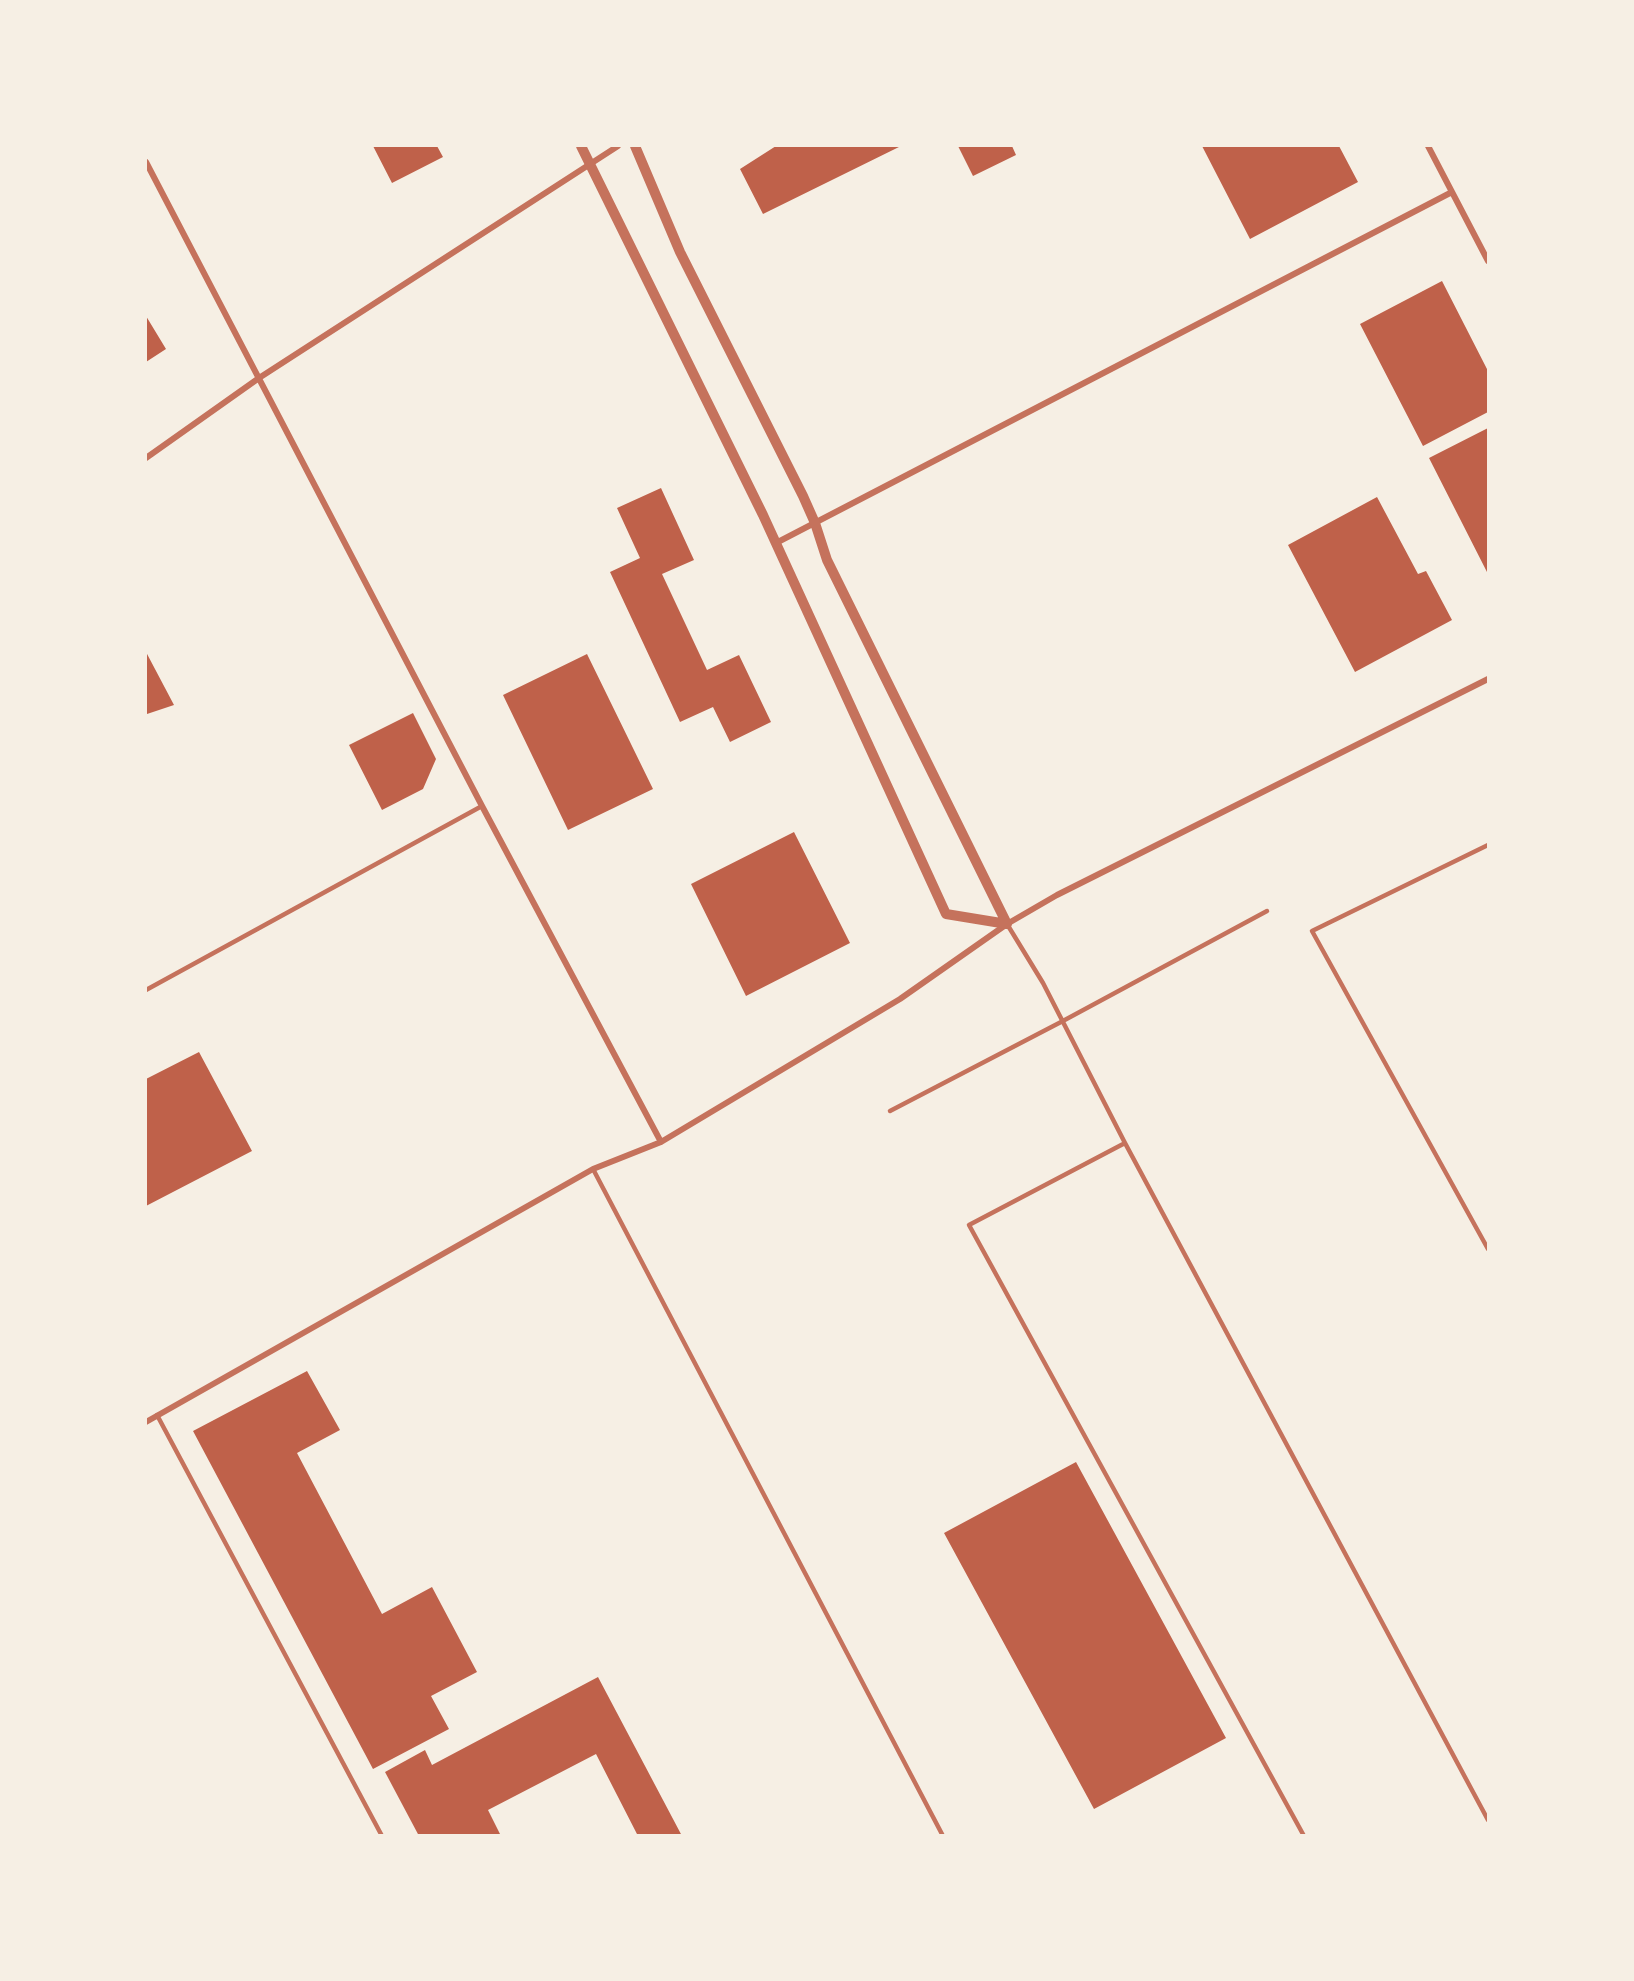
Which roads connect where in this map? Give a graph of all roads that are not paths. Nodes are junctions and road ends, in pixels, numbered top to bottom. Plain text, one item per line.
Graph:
1 (581, 146) edge
2 (618, 146) edge
3 (635, 146) edge
4 (1428, 146) edge
5 (146, 162) edge
6 (589, 164) junction
7 (1452, 192) junction
8 (1488, 261) edge
9 (259, 378) junction
10 (146, 458) edge
11 (815, 523) junction
12 (775, 543) junction
13 (1488, 679) edge
14 (482, 806) junction
15 (1488, 845) edge
16 (1267, 911) dead end
17 (1007, 924) junction
18 (146, 990) edge
19 (1061, 1022) junction
20 (890, 1111) dead end
21 (661, 1142) junction
22 (1125, 1143) junction
23 (593, 1169) junction
24 (1488, 1249) edge
25 (158, 1415) junction
26 (146, 1422) edge
27 (1488, 1820) edge
28 (382, 1836) edge
29 (943, 1836) edge
30 (1304, 1836) edge

1 - 6 street
2 - 6 street
3 - 11 street
4 - 7 street
5 - 9 street
6 - 9 street
6 - 12 street
7 - 8 street
7 - 11 street
9 - 10 street
9 - 14 street
11 - 12 street
11 - 17 street
12 - 17 street
13 - 17 street
14 - 18 lane
14 - 21 street
15 - 24 lane
16 - 19 lane
17 - 19 lane
17 - 21 street
19 - 20 lane
19 - 22 lane
21 - 23 street
22 - 27 lane
22 - 30 lane
23 - 25 street
23 - 29 lane
25 - 26 street
25 - 28 lane

